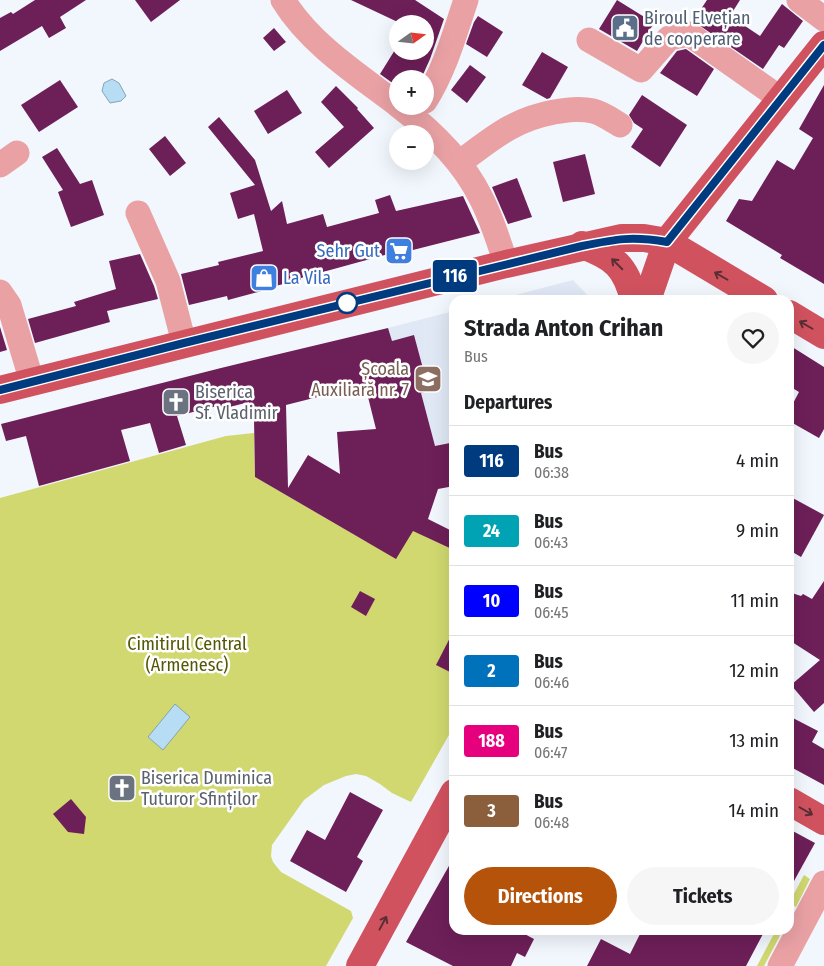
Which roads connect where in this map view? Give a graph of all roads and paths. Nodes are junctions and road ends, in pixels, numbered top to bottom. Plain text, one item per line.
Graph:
1 (283, 0) edge
2 (466, 0) edge
3 (799, 0) edge
4 (824, 20) edge
5 (589, 40) dead end
6 (824, 45) edge
7 (434, 87) edge
8 (389, 93) edge
9 (781, 99) junction
10 (417, 115) edge
11 (620, 125) dead end
12 (459, 163) junction
13 (138, 212) dead end
14 (667, 242) junction
15 (582, 246) junction
16 (506, 264) junction
17 (0, 292) edge
18 (633, 295) edge
19 (649, 295) edge
20 (755, 295) edge
21 (794, 317) edge
22 (824, 335) edge
23 (184, 343) junction
24 (32, 382) junction
25 (0, 390) edge
26 (449, 802) edge
27 (794, 804) edge
28 (824, 821) edge
29 (824, 883) edge
30 (360, 966) edge
31 (780, 966) edge

1 - 8 street
2 - 7 street
3 - 4 street
5 - 9 street
6 - 9 main road
9 - 14 main road
10 - 12 street
11 - 12 street
12 - 16 street
13 - 23 street
14 - 15 main road
14 - 19 main road
20 -> 14 main road
15 - 16 main road
18 -> 15 main road
16 - 23 main road
17 - 24 street
22 -> 21 main road
23 - 24 main road
24 - 25 main road
30 -> 26 main road
27 -> 28 main road
29 - 31 street

